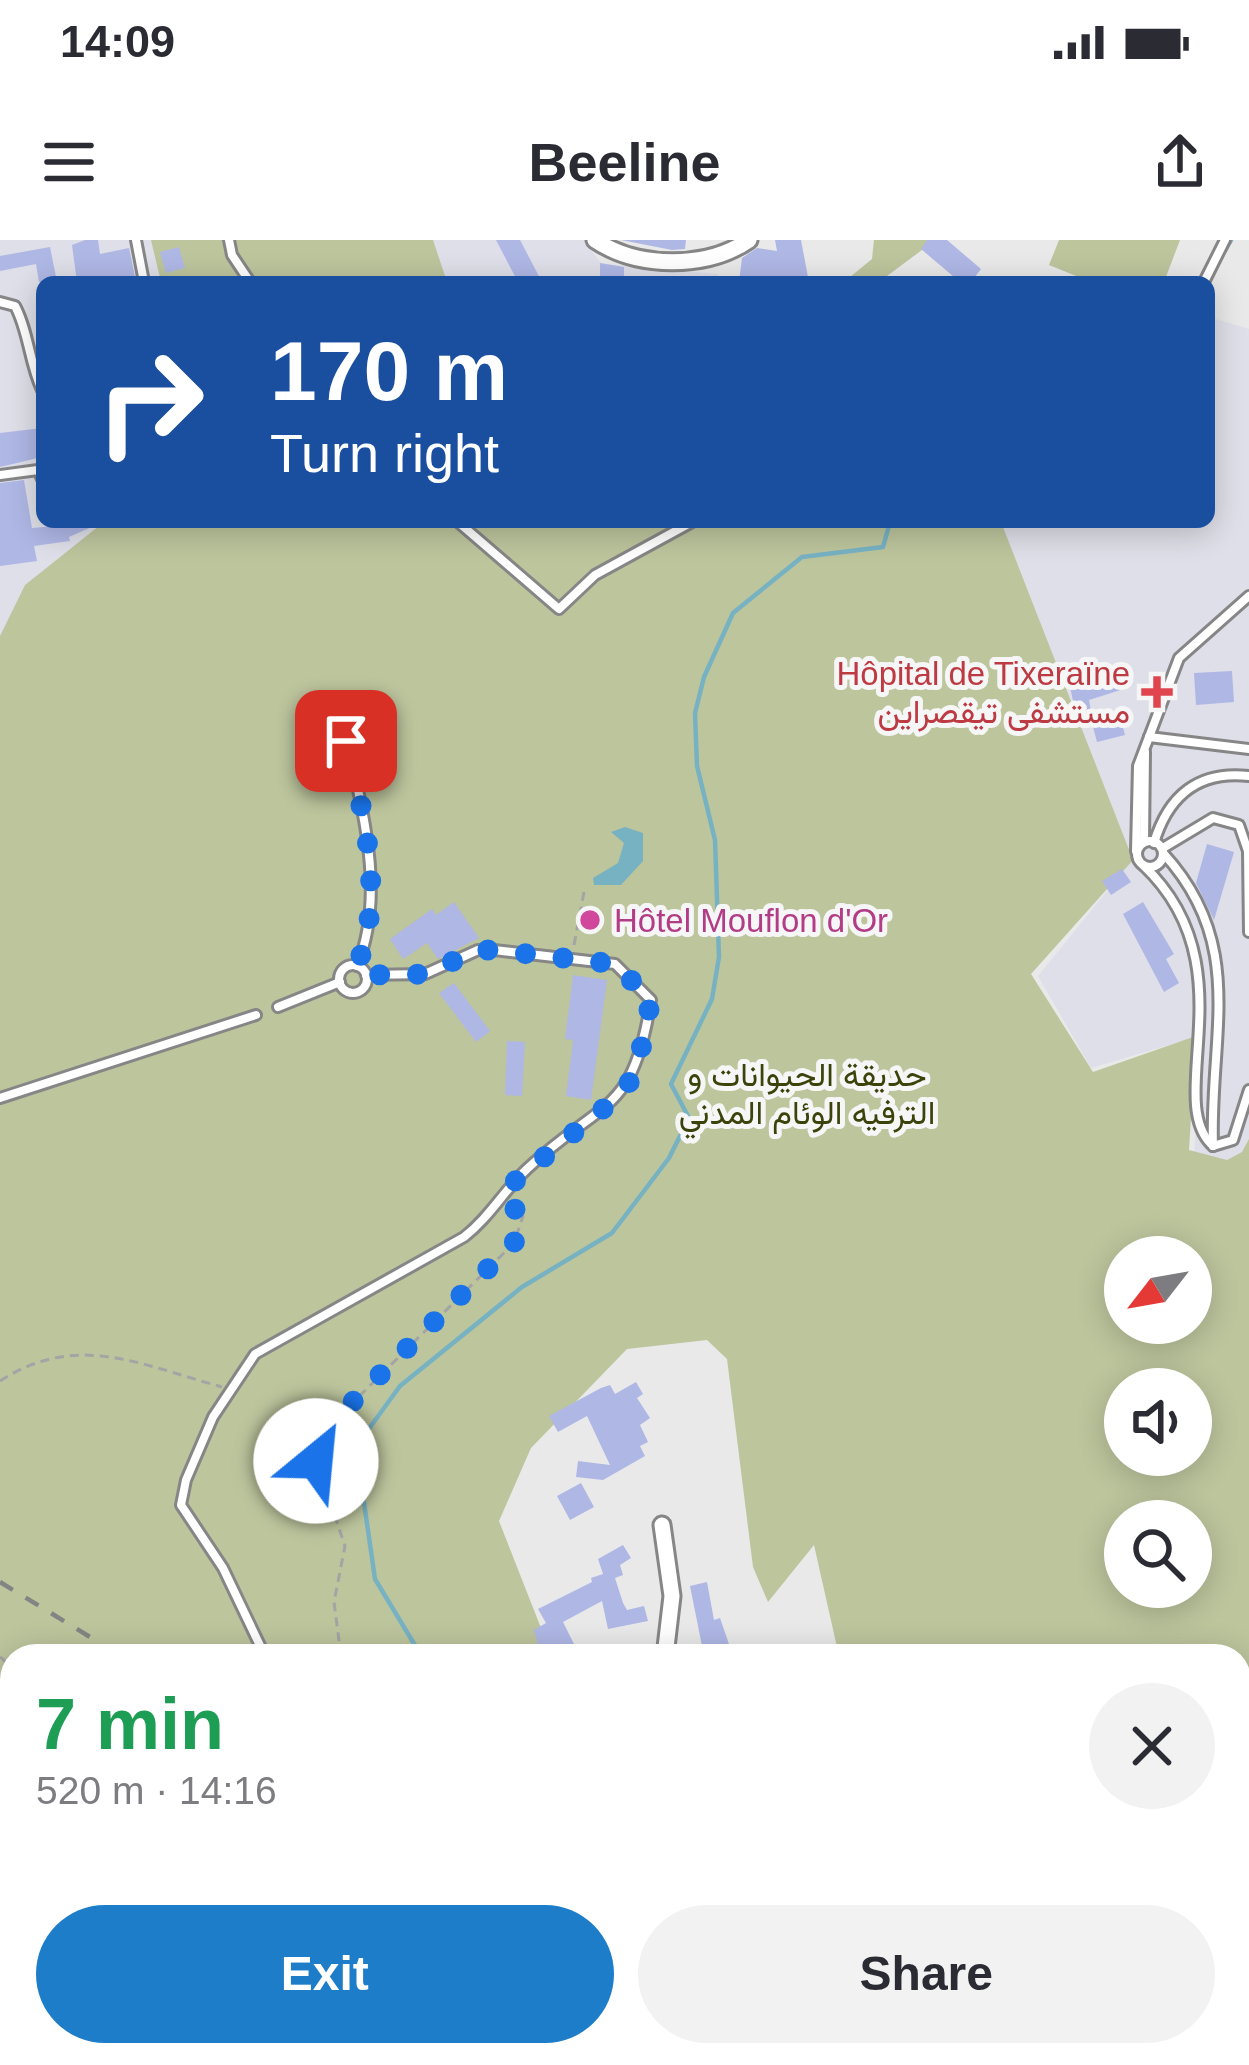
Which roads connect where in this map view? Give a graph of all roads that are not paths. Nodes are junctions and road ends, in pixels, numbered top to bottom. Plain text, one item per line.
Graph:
1 (136, 240) edge
2 (229, 240) edge
3 (595, 240) edge
4 (749, 240) edge
5 (1225, 240) edge
6 (143, 276) edge
7 (246, 276) edge
8 (1207, 276) edge
9 (0, 302) edge
10 (36, 377) edge
11 (36, 472) edge
12 (0, 475) edge
13 (465, 528) edge
14 (681, 528) edge
15 (1249, 596) edge
16 (1149, 737) junction
17 (346, 741) dead end
18 (1249, 749) edge
19 (1144, 750) junction
20 (1249, 776) edge
21 (1156, 847) junction
22 (1136, 850) junction
23 (1143, 865) junction
24 (1249, 932) edge
25 (357, 966) junction
26 (366, 975) junction
27 (340, 982) junction
28 (278, 1007) dead end
29 (256, 1015) dead end
30 (1249, 1090) edge
31 (0, 1098) edge
32 (1213, 1146) junction
33 (662, 1525) dead end
34 (259, 1644) edge
35 (666, 1644) edge

1 - 6 lane
2 - 7 lane
3 - 4 street
5 - 8 lane
9 - 10 lane
11 - 12 lane
13 - 14 lane
15 - 16 lane
16 - 18 lane
16 - 19 lane
17 - 25 lane
19 - 21 lane
19 - 22 lane
20 - 21 lane
21 - 22 lane
21 - 23 lane
21 - 24 lane
21 - 32 lane
22 - 23 lane
23 - 32 lane
25 - 26 lane
25 - 27 lane
26 - 27 lane
26 - 34 lane
27 - 28 lane
29 - 31 lane
30 - 32 lane
33 - 35 street

